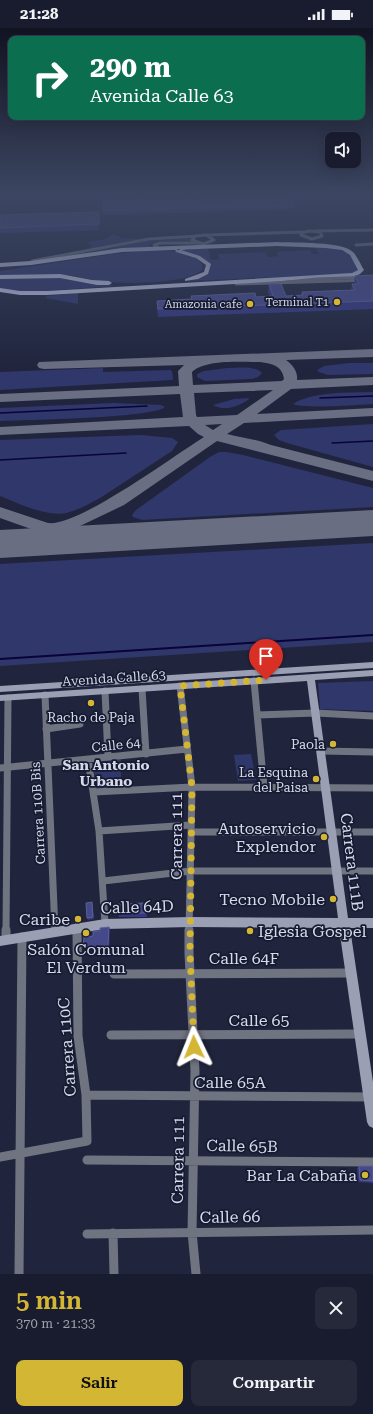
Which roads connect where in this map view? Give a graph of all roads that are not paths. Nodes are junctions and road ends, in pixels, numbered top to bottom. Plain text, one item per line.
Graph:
1 (75, 253) edge
2 (97, 253) edge
3 (98, 253) edge
4 (186, 253) edge
5 (350, 253) edge
6 (18, 264) junction
7 (0, 265) edge
8 (0, 270) edge
9 (0, 277) edge
10 (373, 277) edge
11 (373, 280) edge
12 (91, 282) junction
13 (277, 282) junction
14 (236, 284) dead end
15 (173, 285) junction
16 (0, 290) edge
17 (373, 665) edge
18 (373, 673) edge
19 (311, 678) junction
20 (254, 681) junction
21 (180, 686) junction
22 (0, 689) edge
23 (142, 689) junction
24 (105, 691) junction
25 (45, 695) junction
26 (4, 698) edge
27 (316, 713) junction
28 (257, 715) junction
29 (373, 716) edge
30 (80, 724) dead end
31 (46, 729) junction
32 (187, 749) junction
33 (321, 751) junction
34 (373, 752) edge
35 (146, 754) junction
36 (108, 758) junction
37 (88, 759) junction
38 (48, 763) junction
39 (4, 768) edge
40 (192, 787) junction
41 (264, 787) junction
42 (326, 788) junction
43 (373, 788) edge
44 (94, 792) junction
45 (191, 829) junction
46 (99, 831) junction
47 (332, 831) junction
48 (373, 832) edge
49 (191, 871) junction
50 (337, 871) junction
51 (373, 872) edge
52 (103, 881) junction
53 (190, 922) junction
54 (344, 922) junction
55 (373, 923) edge
56 (105, 924) junction
57 (77, 927) junction
58 (56, 931) junction
59 (22, 937) junction
60 (3, 940) edge
61 (190, 973) junction
62 (351, 973) junction
63 (114, 974) dead end
64 (360, 1034) junction
65 (111, 1035) dead end
66 (193, 1035) junction
67 (86, 1095) junction
68 (194, 1096) junction
69 (371, 1097) edge
70 (373, 1122) edge
71 (20, 1153) junction
72 (0, 1157) edge
73 (87, 1160) dead end
74 (193, 1161) junction
75 (373, 1162) edge
76 (373, 1230) edge
77 (192, 1232) junction
78 (113, 1233) junction
79 (87, 1234) dead end
80 (19, 1274) edge
81 (114, 1274) edge
82 (196, 1274) edge

1 - 6 street
2 - 6 main road
3 - 8 main road
4 - 12 main road
5 - 15 main road
6 - 7 main road
9 - 12 main road
10 - 13 street, bridge
11 - 13 street, bridge
12 - 15 main road
13 - 14 street
15 - 16 main road
17 - 22 main road, Avenida Calle 63
18 - 19 main road, Avenida Calle 63
19 - 20 main road, Avenida Calle 63
19 - 27 main road, Carrera 111B
20 - 21 main road, Avenida Calle 63
20 - 28 street
21 - 23 main road, Avenida Calle 63
21 - 32 street, Carrera 111
23 - 24 main road, Avenida Calle 63
23 - 35 street
24 - 25 main road, Avenida Calle 63
24 - 36 street
25 - 26 main road, Avenida Calle 63
25 - 31 street, Carrera 110B Bis
26 - 39 street
27 - 28 street
27 - 29 street
27 - 33 main road, Carrera 111B
28 - 41 street
30 - 31 street
31 - 38 street, Carrera 110B Bis
32 - 35 street, Calle 64
32 - 40 street, Carrera 111
33 - 34 street
33 - 42 main road, Carrera 111B
35 - 36 street, Calle 64
36 - 37 street, Calle 64
37 - 38 street, Calle 64
37 - 44 street
38 - 39 street, Calle 64
38 - 58 street, Carrera 110B Bis
39 - 60 street
40 - 41 street
40 - 44 street
40 - 45 street, Carrera 111
41 - 42 street
42 - 43 street
42 - 47 main road, Carrera 111B
44 - 46 street
45 - 46 street
45 - 47 street
45 - 49 street, Carrera 111
46 - 52 street
47 - 48 street
47 - 50 main road, Carrera 111B
49 - 50 street
49 - 52 street
49 - 53 street, Carrera 111
50 - 51 street
50 - 54 main road, Carrera 111B
52 - 56 street
53 - 54 main road, Calle 64D
53 - 56 main road, Calle 64D
53 - 61 street, Carrera 111
54 - 55 main road, Calle 64D
54 - 62 main road, Carrera 111B
56 - 57 main road, Calle 64D
57 - 58 main road, Calle 64D
57 - 67 street, Carrera 110C
58 - 59 main road, Calle 64D
59 - 60 main road, Calle 64D
59 - 71 street
61 - 62 street, Calle 64F
61 - 63 street, Calle 64F
61 - 66 street, Carrera 111
62 - 64 main road, Carrera 111B
64 - 66 street, Calle 65
64 - 69 main road, Carrera 111B
65 - 66 street, Calle 65
66 - 68 street, Carrera 111
67 - 68 street, Calle 65A
67 - 71 street, Carrera 110C
68 - 69 street, Calle 65A
68 - 74 street, Carrera 111
69 - 70 main road, Carrera 111B
71 - 72 street
71 - 80 street
73 - 74 street, Calle 65B
74 - 75 street, Calle 65B
74 - 77 street, Carrera 111
76 - 77 street, Calle 66
77 - 78 street, Calle 66
77 - 82 street, Carrera 111
78 - 79 street, Calle 66
78 - 81 street

